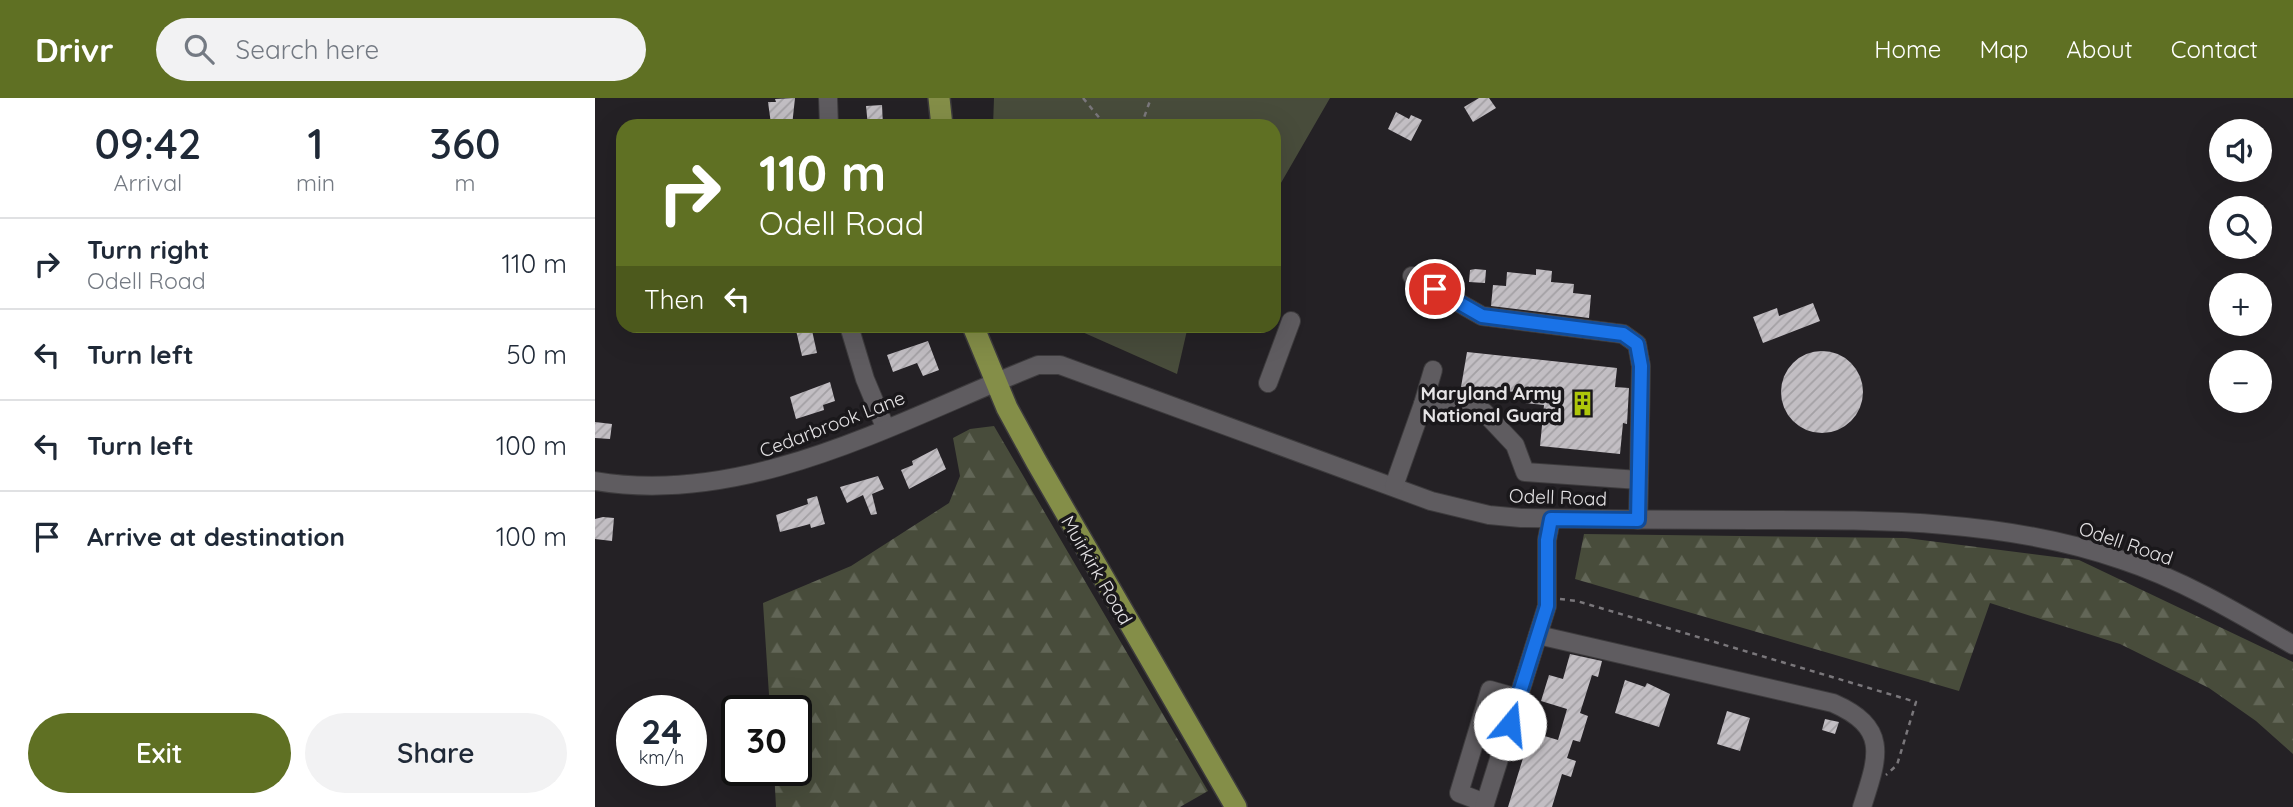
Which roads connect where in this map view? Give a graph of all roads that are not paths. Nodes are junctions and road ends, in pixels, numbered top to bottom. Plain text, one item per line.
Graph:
1 (828, 98) edge
2 (939, 98) edge
3 (829, 119) edge
4 (941, 119) edge
5 (1412, 276) dead end
6 (1291, 321) dead end
7 (851, 333) edge
8 (976, 333) edge
9 (1433, 370) dead end
10 (996, 383) junction
11 (1268, 383) dead end
12 (1423, 404) junction
13 (885, 427) junction
14 (1639, 480) junction
15 (595, 481) edge
16 (1394, 486) junction
17 (1551, 519) junction
18 (1638, 520) junction
19 (1538, 635) junction
20 (2293, 645) edge
21 (1518, 698) junction
22 (1485, 805) edge
23 (1236, 807) edge
24 (1862, 807) edge

1 - 3 street
2 - 4 main road
5 - 14 street
6 - 11 street
7 - 13 street
8 - 10 main road, Muirkirk Road
9 - 12 street
10 - 13 street, Cedarbrook Lane
10 - 16 street, Odell Road
10 - 23 main road, Muirkirk Road
12 - 14 street
12 - 16 street
13 - 15 street, Cedarbrook Lane
14 - 18 street
16 - 17 street, Odell Road
17 - 18 street, Odell Road
17 - 19 street
18 - 20 street, Odell Road
19 - 21 street
19 - 24 street
21 - 22 street
21 - 22 street

